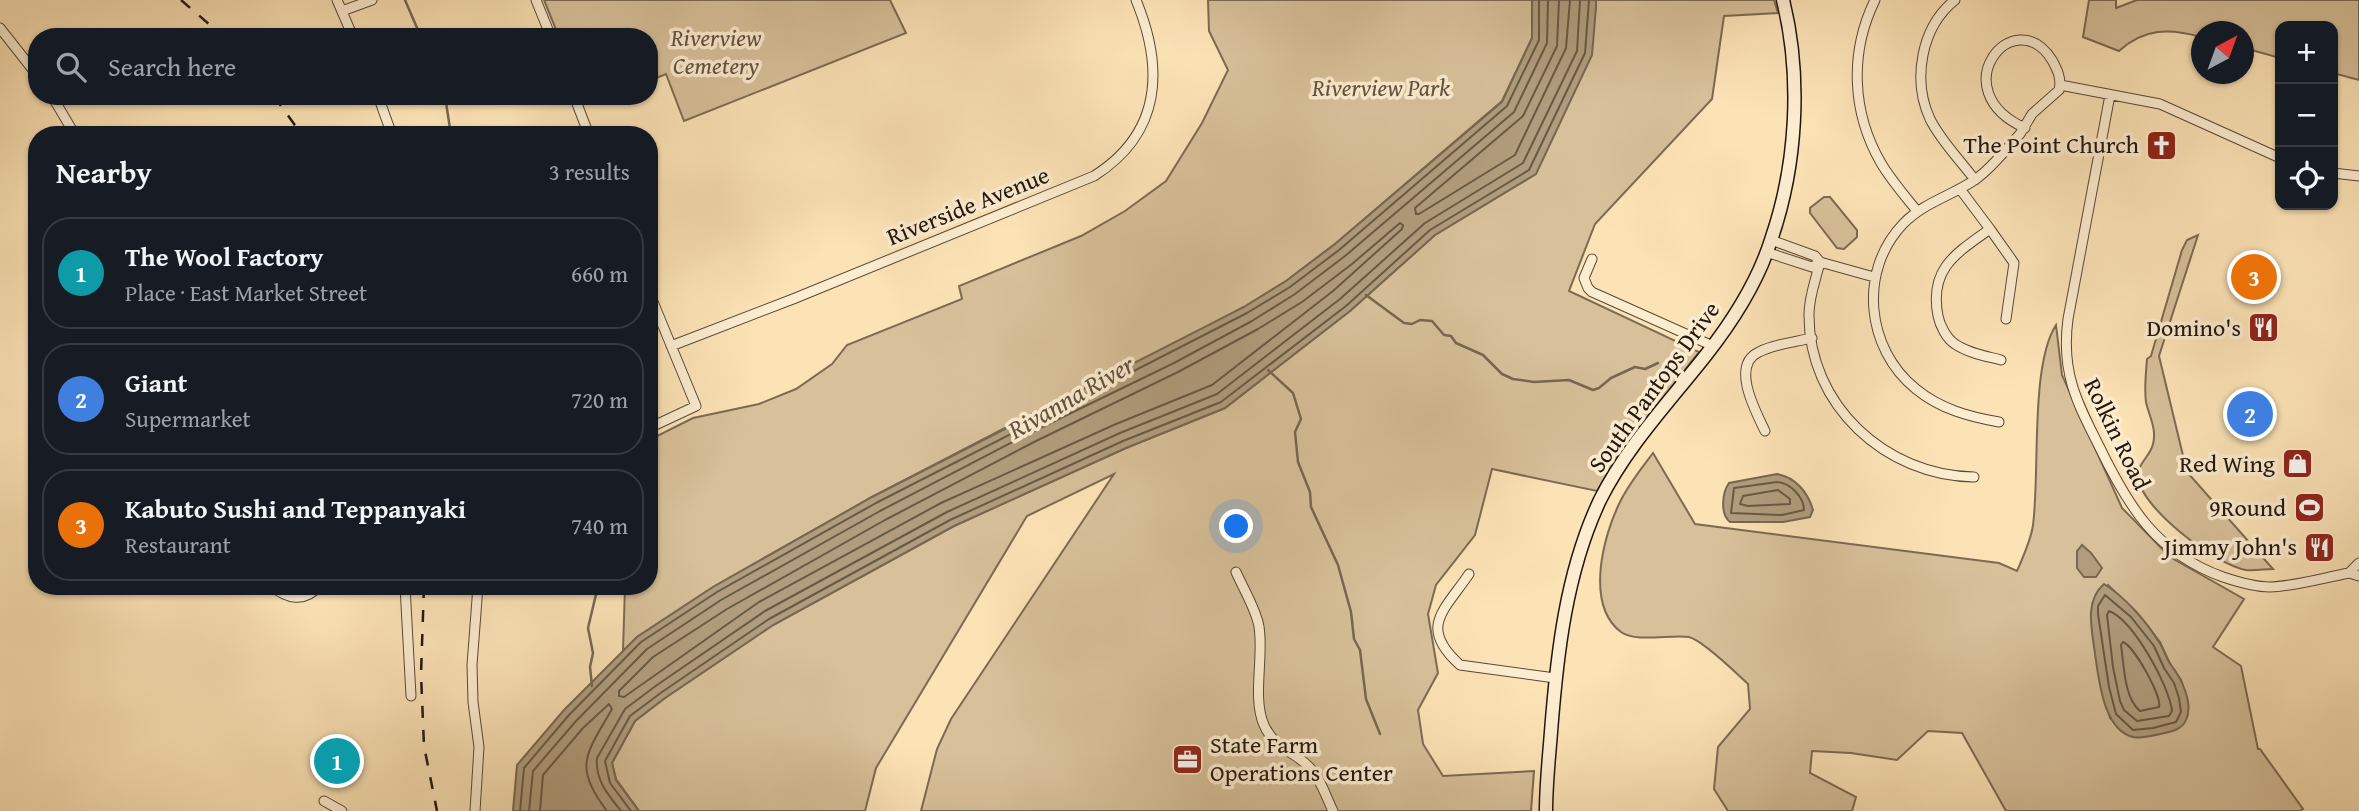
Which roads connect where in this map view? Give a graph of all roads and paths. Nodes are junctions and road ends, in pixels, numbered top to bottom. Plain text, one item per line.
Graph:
1 (337, 0) edge
2 (372, 0) edge
3 (536, 0) edge
4 (1136, 0) edge
5 (1783, 0) edge
6 (1875, 0) edge
7 (1955, 0) edge
8 (342, 12) junction
9 (0, 28) edge
10 (349, 28) edge
11 (547, 28) edge
12 (28, 64) edge
13 (2060, 85) junction
14 (2110, 95) junction
15 (57, 105) edge
16 (381, 105) edge
17 (577, 105) edge
18 (70, 126) edge
19 (390, 126) edge
20 (586, 126) edge
21 (2025, 128) junction
22 (2275, 156) edge
23 (2338, 174) edge
24 (2359, 176) edge
25 (1975, 180) junction
26 (1960, 189) junction
27 (1917, 211) junction
28 (1990, 229) junction
29 (1769, 246) junction
30 (1592, 259) dead end
31 (1820, 262) junction
32 (1874, 277) junction
33 (658, 314) edge
34 (2006, 318) dead end
35 (1812, 338) junction
36 (671, 346) junction
37 (1713, 346) junction
38 (2001, 360) dead end
39 (2000, 422) dead end
40 (658, 424) edge
41 (1765, 430) dead end
42 (1974, 477) dead end
43 (2359, 563) edge
44 (1236, 572) dead end
45 (2349, 573) junction
46 (1469, 574) dead end
47 (2359, 576) edge
48 (285, 595) edge
49 (308, 595) edge
50 (405, 595) edge
51 (477, 595) edge
52 (1555, 678) junction
53 (411, 696) dead end
54 (324, 801) dead end
55 (1545, 808) edge
56 (342, 811) edge
57 (475, 811) edge
58 (1333, 811) edge

1 - 8 street
2 - 8 street
3 - 11 street
4 - 36 street, Riverside Avenue
5 - 29 street, South Pantops Drive
6 - 27 street
7 - 25 street
8 - 10 street
9 - 12 street
13 - 14 street
13 - 21 street
13 - 21 street
14 - 22 street
14 - 45 street, Rolkin Road
15 - 18 street
16 - 19 street
17 - 20 street
21 - 25 street
23 - 24 street
25 - 26 street
26 - 27 street
26 - 28 street
27 - 32 street
28 - 34 street
28 - 38 street
29 - 31 street
29 - 37 street, South Pantops Drive
30 - 37 street
31 - 32 street
31 - 35 street
32 - 39 street
33 - 36 street
35 - 41 street
35 - 42 street
36 - 40 street
37 - 52 street, South Pantops Drive
43 - 45 street
44 - 58 street
45 - 47 street, Rolkin Road
46 - 52 street
48 - 49 street
50 - 53 street
51 - 57 street
52 - 55 street, South Pantops Drive
54 - 56 street

